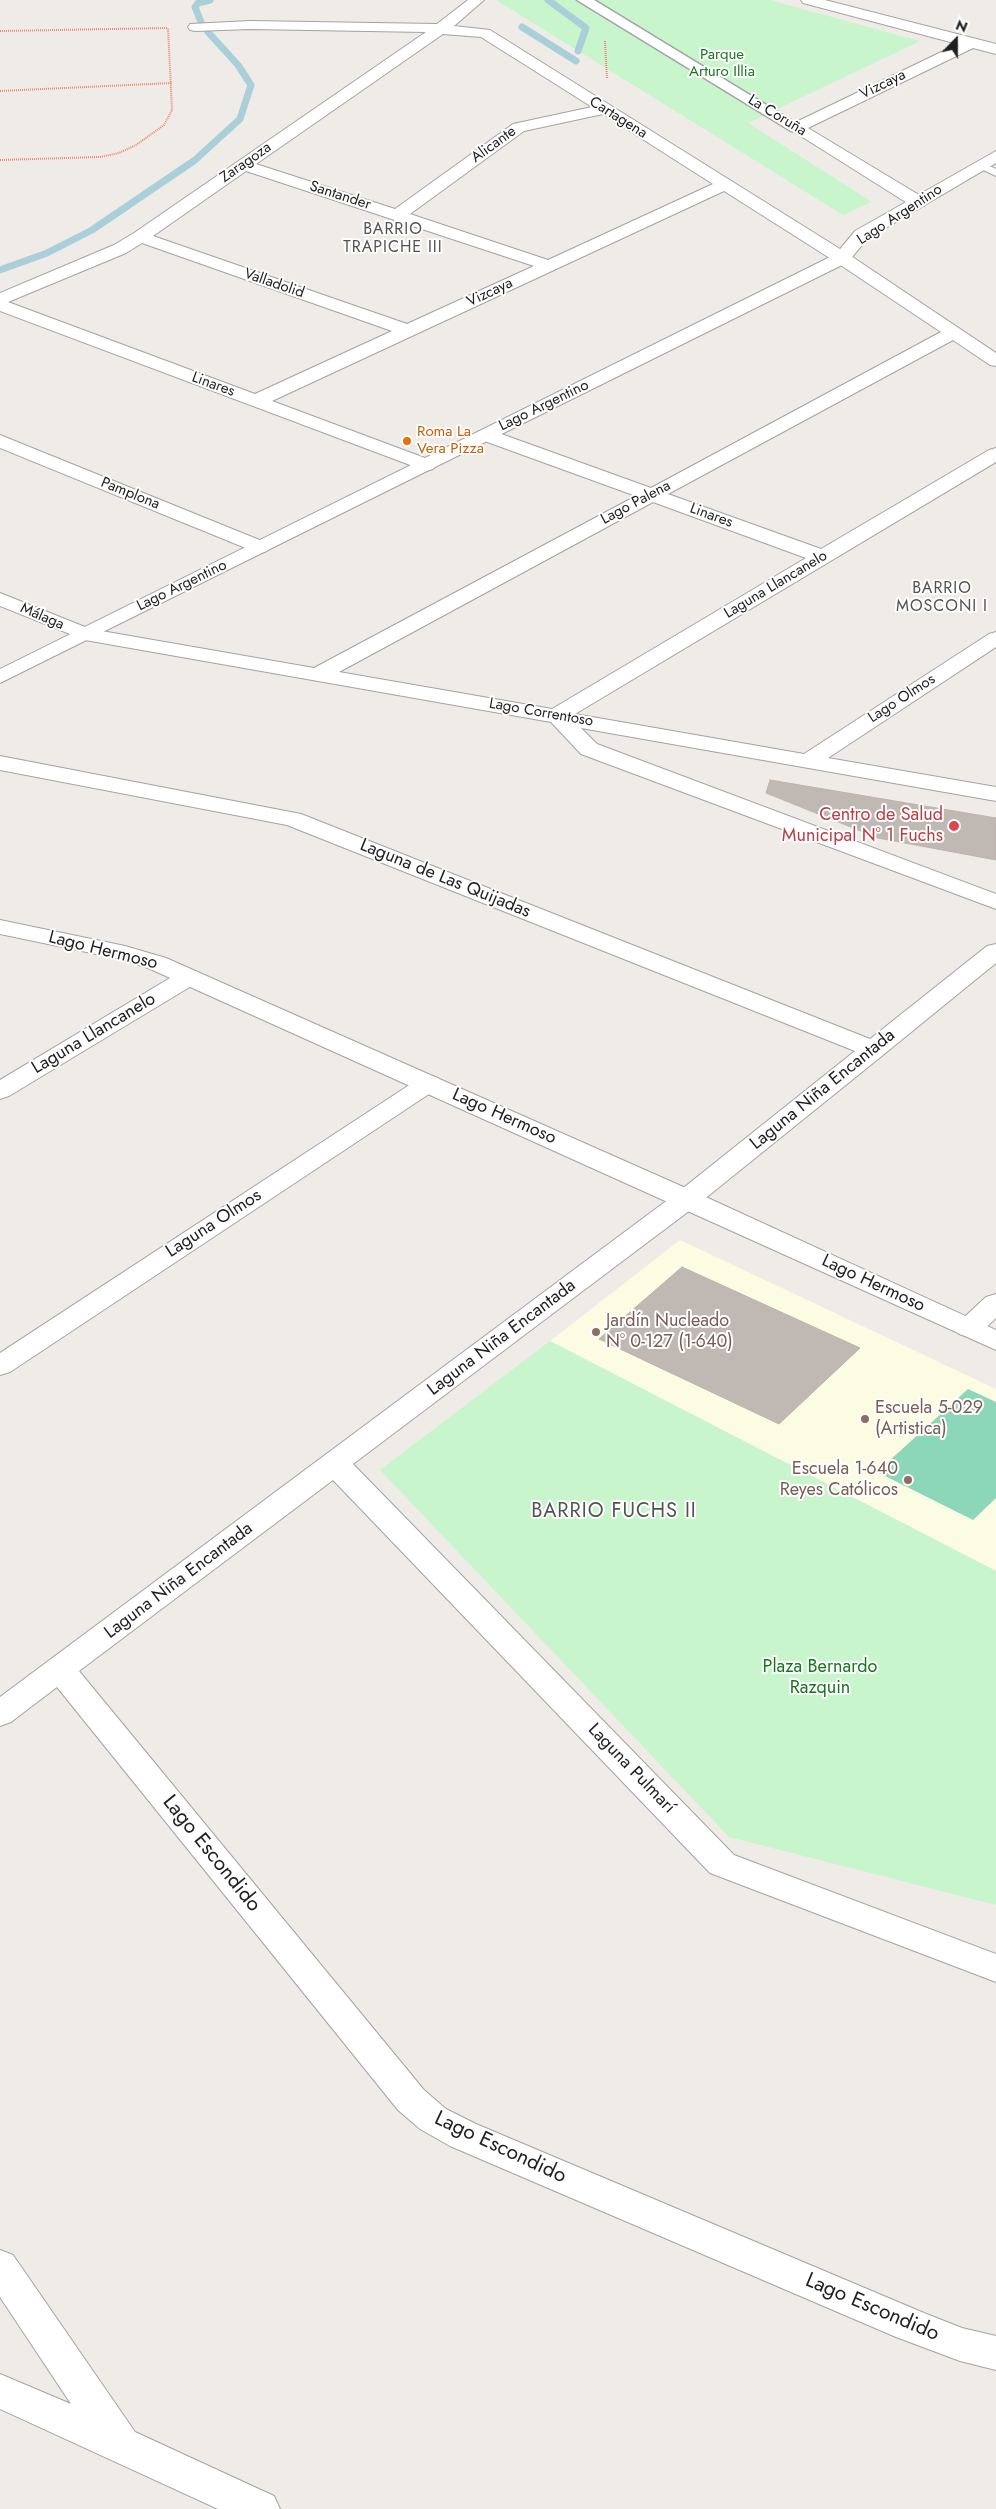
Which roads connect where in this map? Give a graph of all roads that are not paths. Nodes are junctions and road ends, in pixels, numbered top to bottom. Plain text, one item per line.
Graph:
1 (477, 0) edge
2 (584, 0) edge
3 (808, 0) edge
4 (194, 27) dead end
5 (442, 28) junction
6 (971, 43) junction
7 (996, 49) edge
8 (604, 109) junction
9 (796, 128) junction
10 (996, 156) edge
11 (981, 164) junction
12 (244, 165) junction
13 (996, 173) edge
14 (724, 185) junction
15 (918, 202) junction
16 (398, 216) junction
17 (140, 237) junction
18 (842, 258) junction
19 (550, 266) junction
20 (0, 299) edge
21 (0, 305) edge
22 (409, 331) junction
23 (953, 332) junction
24 (996, 361) edge
25 (256, 401) junction
26 (486, 435) junction
27 (0, 441) edge
28 (996, 454) edge
29 (426, 464) junction
30 (652, 495) junction
31 (260, 547) junction
32 (824, 556) junction
33 (0, 599) edge
34 (85, 634) junction
35 (996, 638) edge
36 (319, 674) junction
37 (0, 677) edge
38 (557, 716) junction
39 (723, 746) junction
40 (808, 761) junction
41 (0, 763) edge
42 (706, 793) junction
43 (996, 794) edge
44 (996, 902) edge
45 (0, 927) edge
46 (996, 951) edge
47 (189, 977) junction
48 (874, 1050) junction
49 (429, 1083) junction
50 (0, 1091) edge
51 (687, 1199) junction
52 (996, 1303) edge
53 (969, 1328) junction
54 (996, 1341) edge
55 (0, 1366) edge
56 (336, 1464) junction
57 (61, 1670) junction
58 (0, 1714) edge
59 (996, 1968) edge
60 (0, 2266) edge
61 (996, 2353) edge
62 (0, 2392) edge
63 (121, 2446) junction
64 (260, 2509) edge

1 - 5 street, Zaragoza
2 - 9 street, La Coruña
3 - 6 street
4 - 5 street, Cartagena
5 - 8 street, Cartagena
5 - 12 street, Zaragoza
6 - 7 street
6 - 9 street, Vizcaya
8 - 14 street, Cartagena
8 - 16 street, Alicante
9 - 15 street, La Coruña
10 - 11 street, Lago Argentino
11 - 13 lane
11 - 15 street, Lago Argentino
12 - 16 street, Santander
12 - 17 street, Zaragoza
14 - 18 street, Cartagena
14 - 19 street, Vizcaya
15 - 18 street, Lago Argentino
16 - 19 street, Santander
17 - 20 street, Zaragoza
17 - 22 street, Valladolid
18 - 23 street, Cartagena
18 - 26 street, Lago Argentino
19 - 22 street, Vizcaya
21 - 25 street, Linares
22 - 25 street, Vizcaya
23 - 24 street, Cartagena
23 - 30 street, Lago Palena
25 - 29 street, Linares
26 - 29 street, Lago Argentino
26 - 30 street, Linares
27 - 31 street, Pamplona
28 - 32 street, Laguna Llancanelo
29 - 31 street, Lago Argentino
30 - 32 street, Linares
30 - 36 street, Lago Palena
31 - 34 street, Lago Argentino
32 - 38 street, Laguna Llancanelo
33 - 34 street, Málaga
34 - 36 street, Lago Correntoso
34 - 37 street, Lago Argentino
35 - 40 street, Lago Olmos
36 - 38 street, Lago Correntoso
38 - 39 street, Lago Correntoso
38 - 42 street
39 - 40 street, Lago Correntoso
39 - 42 street
40 - 43 street, Lago Correntoso
41 - 48 street, Laguna de Las Quijadas
42 - 44 street
45 - 47 street, Lago Hermoso
46 - 48 street, Laguna Niña Encantada
47 - 49 street, Lago Hermoso
47 - 50 street, Laguna Llancanelo
48 - 51 street, Laguna Niña Encantada
49 - 51 street, Lago Hermoso
49 - 55 street, Laguna Olmos
51 - 53 street, Lago Hermoso
51 - 56 street, Laguna Niña Encantada
52 - 53 street
53 - 54 street, Lago Hermoso
56 - 57 street, Laguna Niña Encantada
56 - 59 street, Laguna Pulmarí
57 - 58 street, Laguna Niña Encantada
57 - 61 street, Lago Escondido
60 - 63 street
62 - 63 street
63 - 64 street

